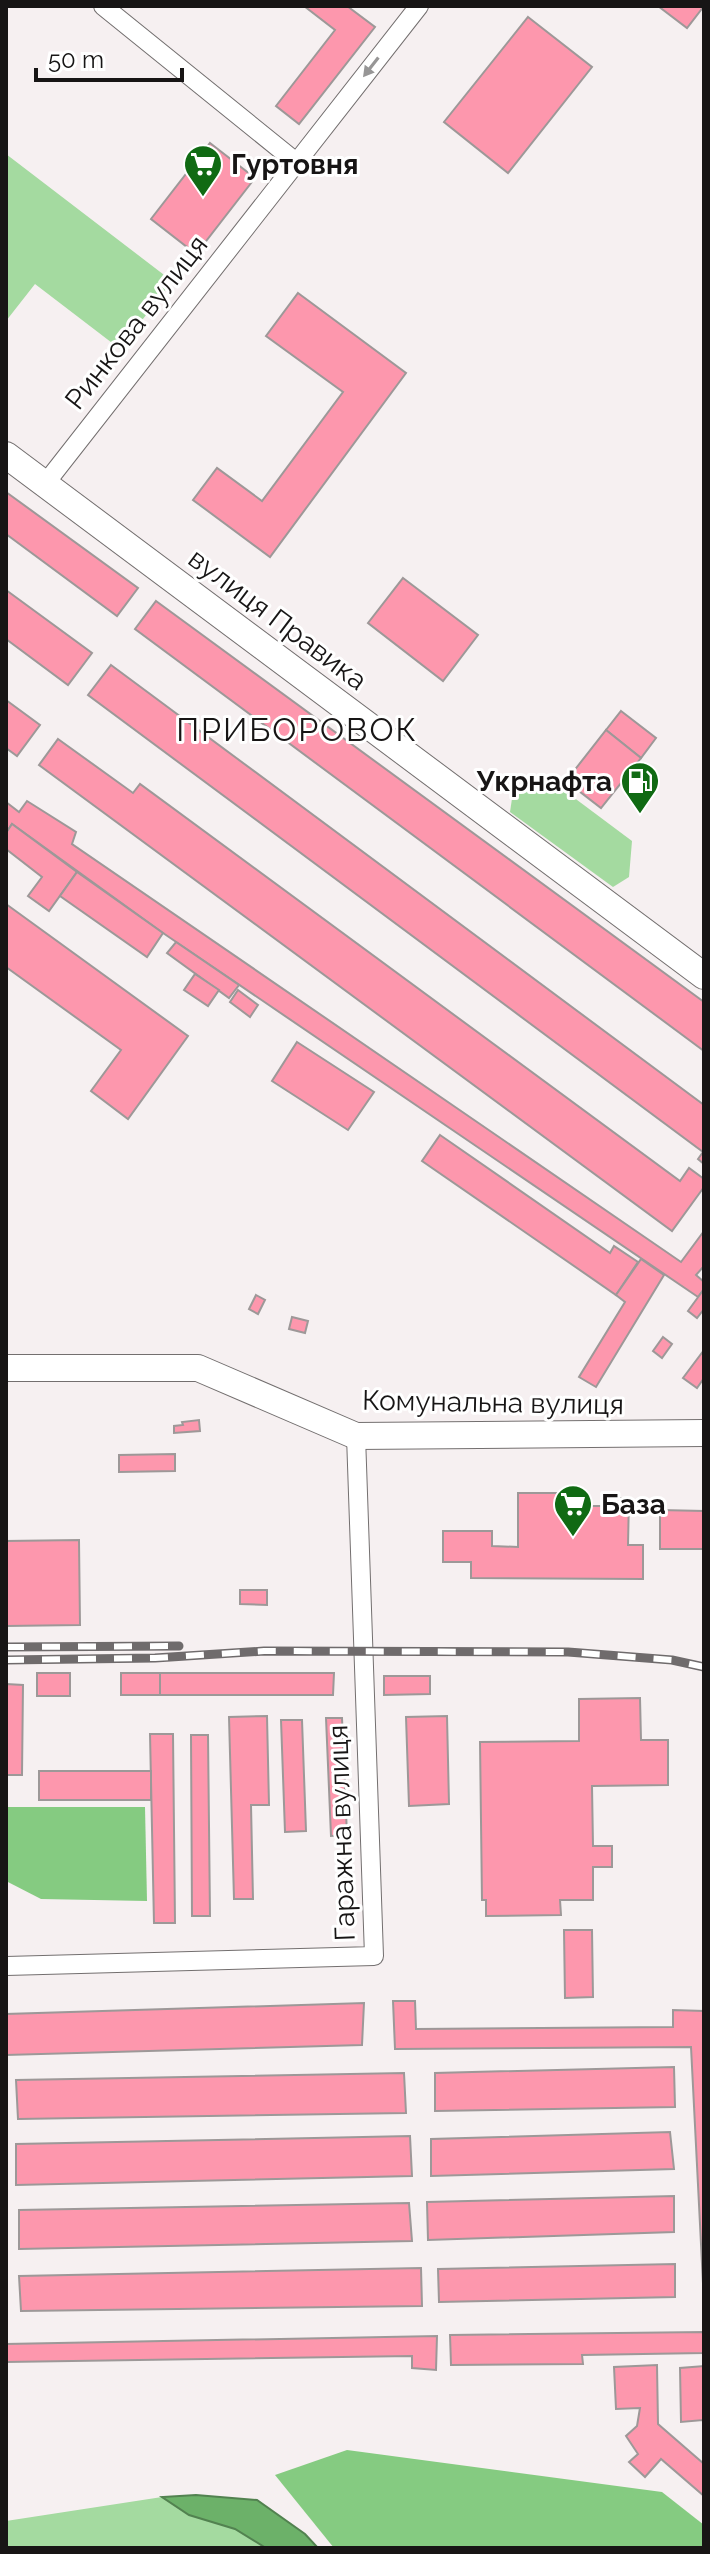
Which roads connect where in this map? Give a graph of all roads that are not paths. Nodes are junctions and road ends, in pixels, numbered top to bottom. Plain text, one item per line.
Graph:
1 (103, 6) edge
2 (419, 6) edge
3 (296, 162) junction
4 (6, 455) edge
5 (45, 484) junction
6 (704, 976) edge
7 (6, 1368) edge
8 (704, 1433) edge
9 (356, 1436) junction
10 (6, 1966) edge

1 - 3 street
2 -> 3 street, Ринкова вулиця
3 - 5 street, Ринкова вулиця
4 - 5 street, вулиця Правика
5 - 6 street, вулиця Правика
7 - 9 street, Комунальна вулиця
8 - 9 street, Комунальна вулиця
9 - 10 street, Гаражна вулиця

